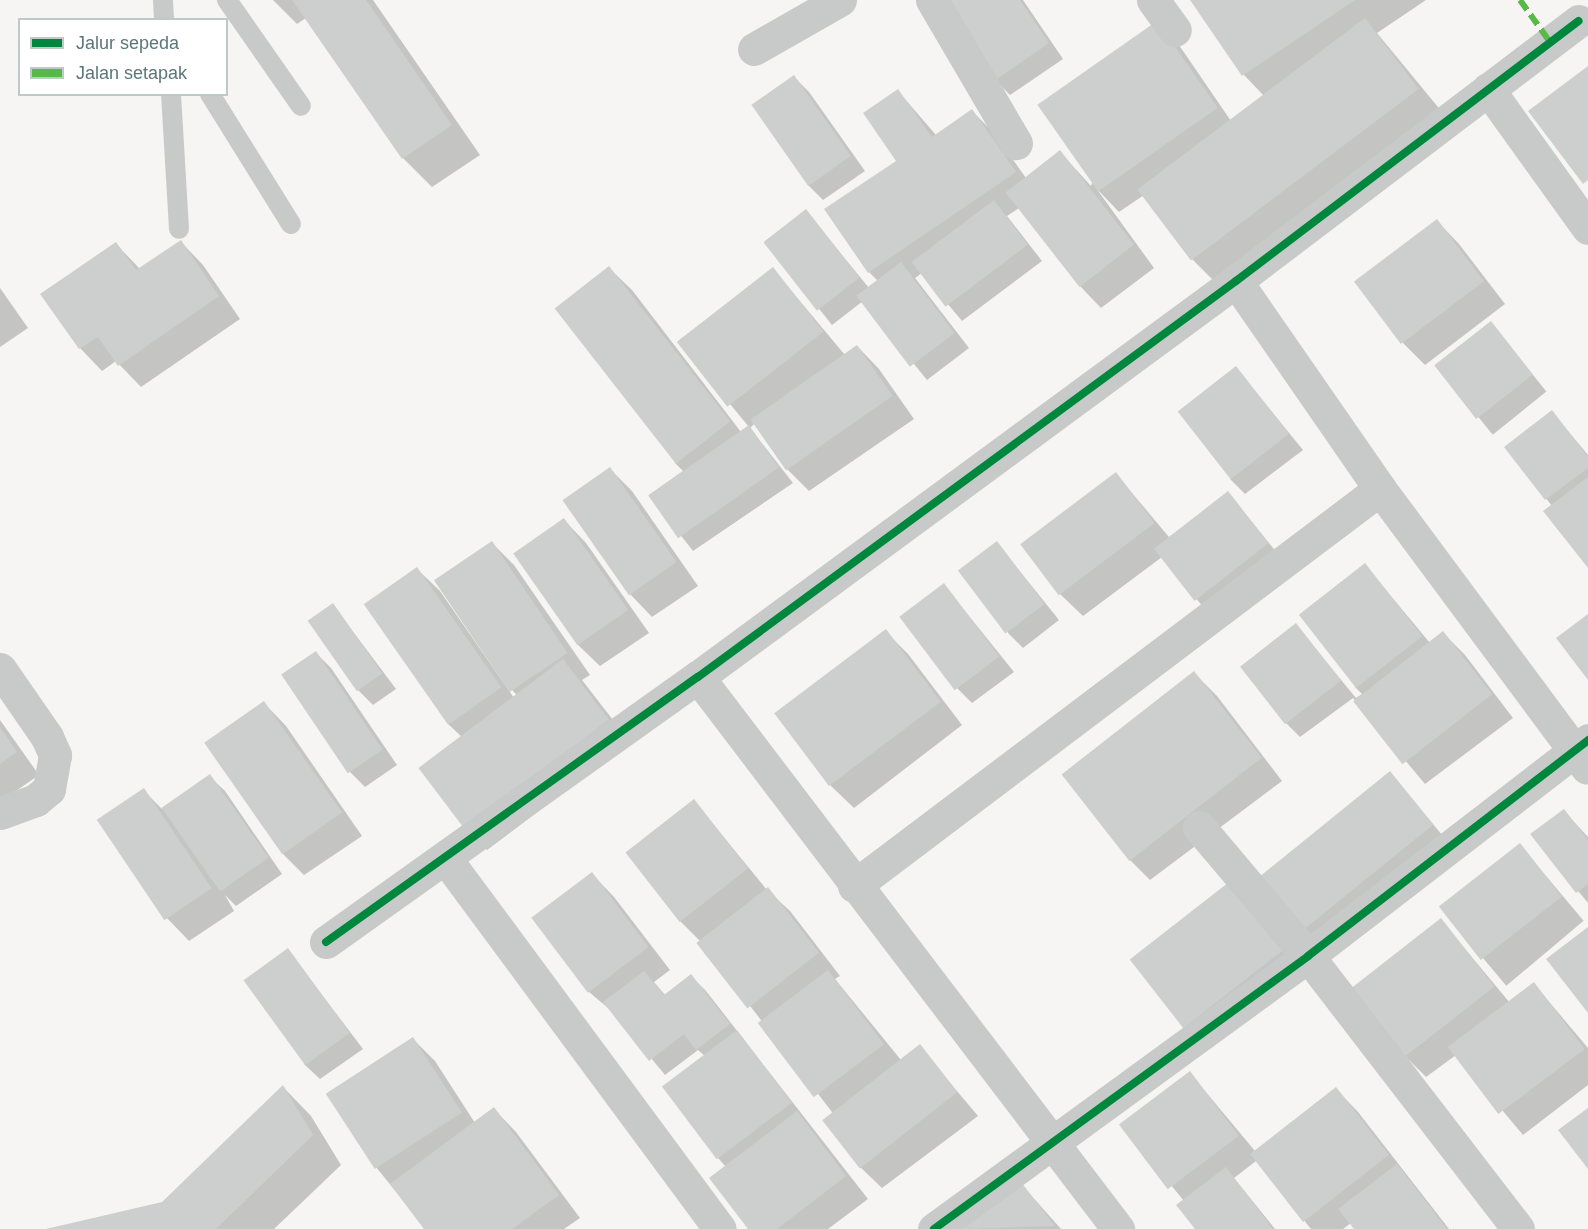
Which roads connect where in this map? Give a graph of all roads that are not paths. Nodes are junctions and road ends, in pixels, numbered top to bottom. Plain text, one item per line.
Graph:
1 (163, 0) edge
2 (227, 0) edge
3 (840, 0) edge
4 (932, 0) edge
5 (1153, 0) edge
6 (164, 18) edge
7 (1578, 21) dead end
8 (1175, 30) dead end
9 (754, 50) dead end
10 (1488, 89) junction
11 (171, 96) edge
12 (211, 96) edge
13 (301, 106) dead end
14 (1016, 143) dead end
15 (291, 224) dead end
16 (1588, 228) edge
17 (179, 229) dead end
18 (1236, 281) junction
19 (1380, 489) junction
20 (0, 669) edge
21 (698, 677) junction
22 (1584, 754) edge
23 (0, 813) edge
24 (1199, 827) dead end
25 (446, 860) junction
26 (854, 886) junction
27 (326, 942) dead end
28 (1308, 956) junction
29 (1051, 1143) junction
30 (720, 1229) edge
31 (934, 1229) edge
32 (1118, 1229) edge
33 (1518, 1229) edge

1 - 6 lane
2 - 13 lane
3 - 9 street
4 - 14 street
5 - 8 street
7 - 10 street
10 - 16 street
10 - 18 street
11 - 17 lane
12 - 15 lane
18 - 19 street
18 - 21 street
19 - 22 street
19 - 26 street
20 - 23 street
21 - 25 street
21 - 26 street
22 - 28 street
24 - 28 street
25 - 27 street
25 - 30 street
26 - 29 street
28 - 29 street
28 - 33 street
29 - 31 street
29 - 32 street

